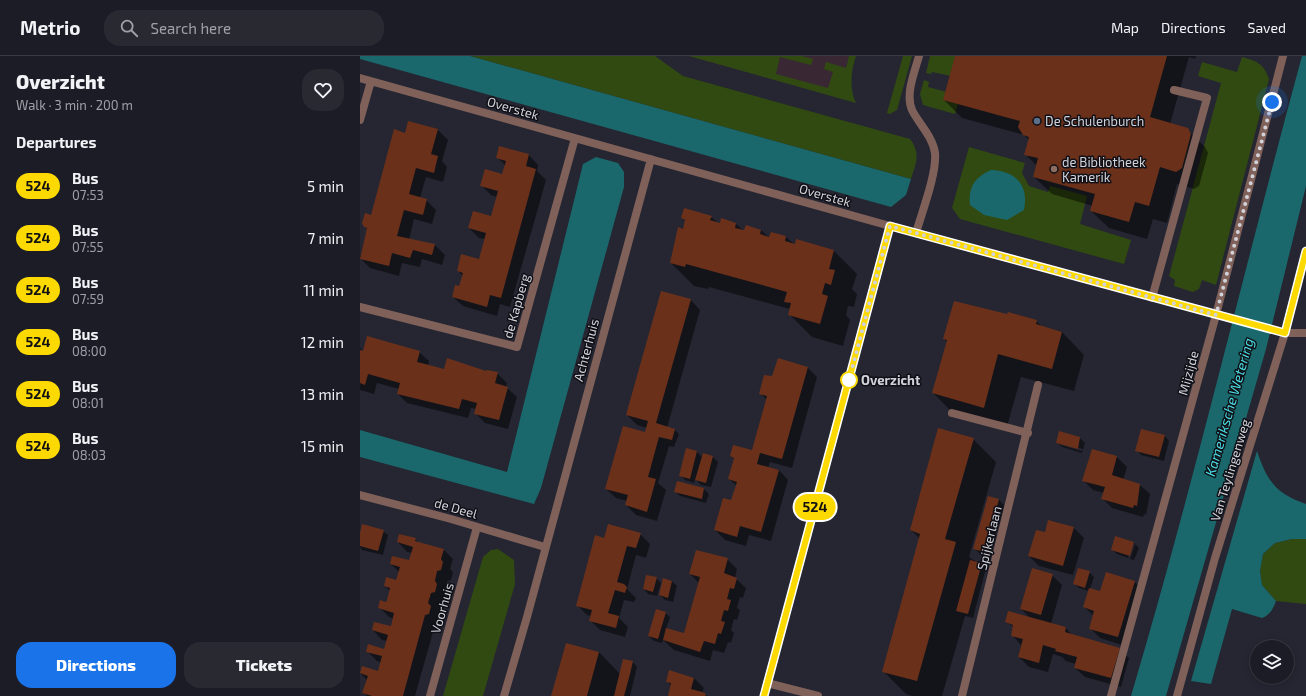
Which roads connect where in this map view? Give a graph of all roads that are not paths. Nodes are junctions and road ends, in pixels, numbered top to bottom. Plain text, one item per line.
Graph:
1 (919, 56) edge
2 (1283, 56) edge
3 (360, 78) edge
4 (371, 81) junction
5 (1174, 90) dead end
6 (360, 120) edge
7 (575, 138) junction
8 (651, 159) junction
9 (890, 226) junction
10 (916, 233) junction
11 (1306, 251) edge
12 (1152, 298) junction
13 (360, 307) edge
14 (1220, 316) junction
15 (1285, 333) junction
16 (1306, 333) edge
17 (1038, 385) dead end
18 (952, 413) dead end
19 (1028, 432) junction
20 (360, 495) edge
21 (477, 527) junction
22 (545, 547) junction
23 (767, 683) junction
24 (430, 696) edge
25 (504, 696) edge
26 (764, 696) edge
27 (818, 696) edge
28 (962, 696) edge
29 (1111, 696) edge
30 (1177, 696) edge

1 - 10 street
2 - 14 street, Mijzijde
3 - 4 street, Overstek
4 - 6 street
4 - 7 street, Overstek
5 - 12 street
7 - 8 street, Overstek
7 - 13 street, de Kapberg
8 - 9 street, Overstek
8 - 22 street, Achterhuis
9 - 10 street, Overstek
9 - 23 street
10 - 12 street, Overstek
11 - 15 street, Van Teylingenweg
12 - 14 street, Overstek
14 - 15 street, Overstek
14 - 29 street, Mijzijde
15 - 16 street, Overstek
15 - 30 street, Van Teylingenweg
17 - 19 street, Spijkerlaan
18 - 19 street
19 - 28 street, Spijkerlaan
20 - 21 street, de Deel
21 - 22 street, de Deel
21 - 24 street, Voorhuis
22 - 25 street
23 - 26 street
23 - 27 street

